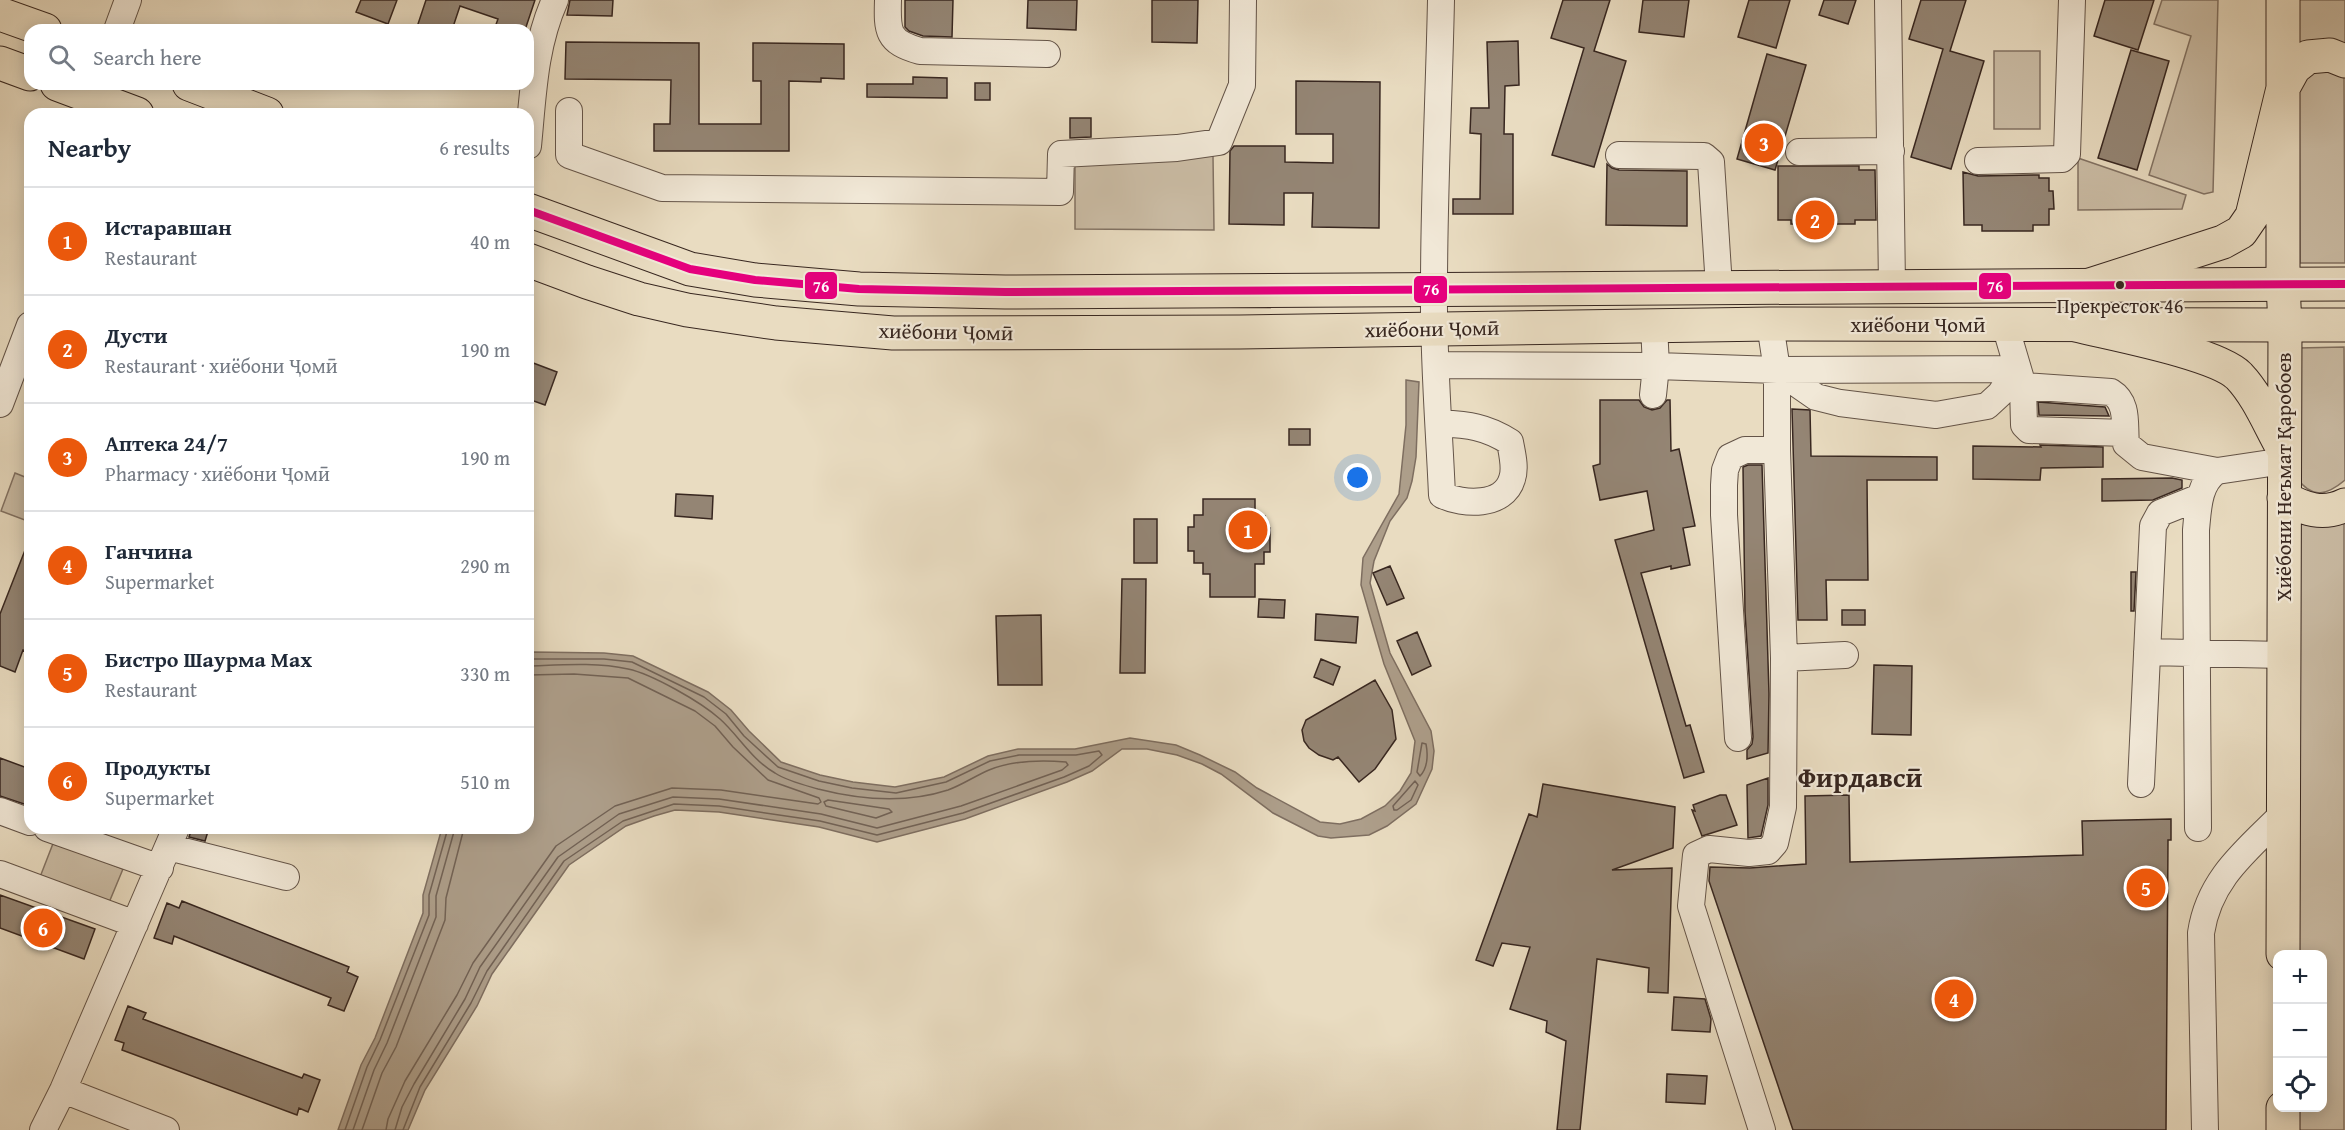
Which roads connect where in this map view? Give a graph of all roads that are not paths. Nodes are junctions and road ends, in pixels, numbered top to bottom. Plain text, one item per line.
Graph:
1 (128, 0) edge
2 (555, 0) edge
3 (888, 0) edge
4 (1243, 0) edge
5 (1441, 0) edge
6 (1888, 0) edge
7 (2072, 0) edge
8 (2283, 0) edge
9 (0, 14) edge
10 (28, 24) edge
11 (119, 24) edge
12 (1047, 54) dead end
13 (2345, 61) edge
14 (0, 63) edge
15 (24, 72) edge
16 (534, 86) edge
17 (2283, 87) junction
18 (73, 90) edge
19 (205, 90) edge
20 (534, 90) edge
21 (121, 108) edge
22 (251, 108) edge
23 (532, 108) edge
24 (569, 111) dead end
25 (1891, 151) junction
26 (1799, 152) dead end
27 (1619, 155) dead end
28 (1978, 161) dead end
29 (534, 212) edge
30 (534, 262) edge
31 (2283, 284) junction
32 (2345, 284) edge
33 (2090, 285) junction
34 (1892, 286) junction
35 (1719, 287) junction
36 (1434, 289) junction
37 (1770, 324) junction
38 (2005, 325) junction
39 (2076, 325) junction
40 (2345, 325) edge
41 (1653, 326) junction
42 (2285, 326) junction
43 (1436, 329) junction
44 (24, 341) edge
45 (1436, 365) junction
46 (1656, 366) junction
47 (1777, 370) junction
48 (2020, 378) junction
49 (1653, 395) dead end
50 (0, 404) edge
51 (1439, 423) dead end
52 (2125, 433) junction
53 (1777, 450) junction
54 (2284, 456) junction
55 (2217, 471) junction
56 (2200, 497) junction
57 (2284, 498) junction
58 (2345, 505) edge
59 (2147, 652) junction
60 (2197, 653) junction
61 (1845, 654) dead end
62 (2283, 655) junction
63 (1784, 657) junction
64 (1738, 738) dead end
65 (2141, 784) dead end
66 (0, 811) edge
67 (2283, 814) junction
68 (24, 820) edge
69 (2198, 828) dead end
70 (83, 834) edge
71 (168, 848) edge
72 (0, 874) edge
73 (286, 877) dead end
74 (135, 924) junction
75 (2283, 950) edge
76 (63, 1090) junction
77 (2283, 1112) edge
78 (43, 1130) edge
79 (166, 1130) edge
80 (1762, 1130) edge
81 (2205, 1130) edge
82 (2283, 1130) edge

1 - 11 street
2 - 16 street
3 - 12 street
4 - 24 street
5 - 36 street
6 - 25 street
7 - 28 street
8 - 17 main road, Хиёбони Неъмат Қаробоев
9 - 10 main road
13 - 17 main road
14 - 15 main road
17 - 31 main road, Хиёбони Неъмат Қаробоев
17 - 33 main road
18 - 21 main road
19 - 22 main road
20 - 23 street
25 - 26 street
25 - 34 street
27 - 35 street
29 - 36 main road, хиёбони Ҷомӣ
30 - 43 main road, хиёбони Ҷомӣ
31 - 32 main road, хиёбони Ҷомӣ
31 - 33 main road, хиёбони Ҷомӣ
31 - 42 main road, Хиёбони Неъмат Қаробоев
33 - 34 main road, хиёбони Ҷомӣ
34 - 35 main road, хиёбони Ҷомӣ
35 - 36 main road, хиёбони Ҷомӣ
36 - 43 street
37 - 38 main road, хиёбони Ҷомӣ
37 - 41 main road, хиёбони Ҷомӣ
37 - 47 street
38 - 39 main road, хиёбони Ҷомӣ
38 - 48 street
39 - 42 main road, хиёбони Ҷомӣ
39 - 54 main road
40 - 42 main road, хиёбони Ҷомӣ
41 - 43 main road, хиёбони Ҷомӣ
41 - 46 street
42 - 54 main road, Хиёбони Неъмат Қаробоев
43 - 45 street
44 - 50 street
45 - 46 street
45 - 51 street
46 - 47 street
46 - 49 street
47 - 48 street
47 - 48 street
47 - 53 street
48 - 52 street
48 - 52 street
52 - 55 street
53 - 63 street
53 - 64 street
54 - 55 street
54 - 57 main road, Хиёбони Неъмат Қаробоев
55 - 56 street
56 - 59 street
56 - 60 street
57 - 58 main road
57 - 62 main road, Хиёбони Неъмат Қаробоев
59 - 60 street
59 - 65 street
60 - 62 street
60 - 69 street
61 - 63 street
62 - 67 main road, Хиёбони Неъмат Қаробоев
63 - 80 street
66 - 68 street
67 - 75 main road, Хиёбони Неъмат Қаробоев
67 - 81 street
70 - 71 street
71 - 73 street
71 - 74 street
72 - 74 street
74 - 76 street
76 - 78 street
76 - 79 street
77 - 82 main road

